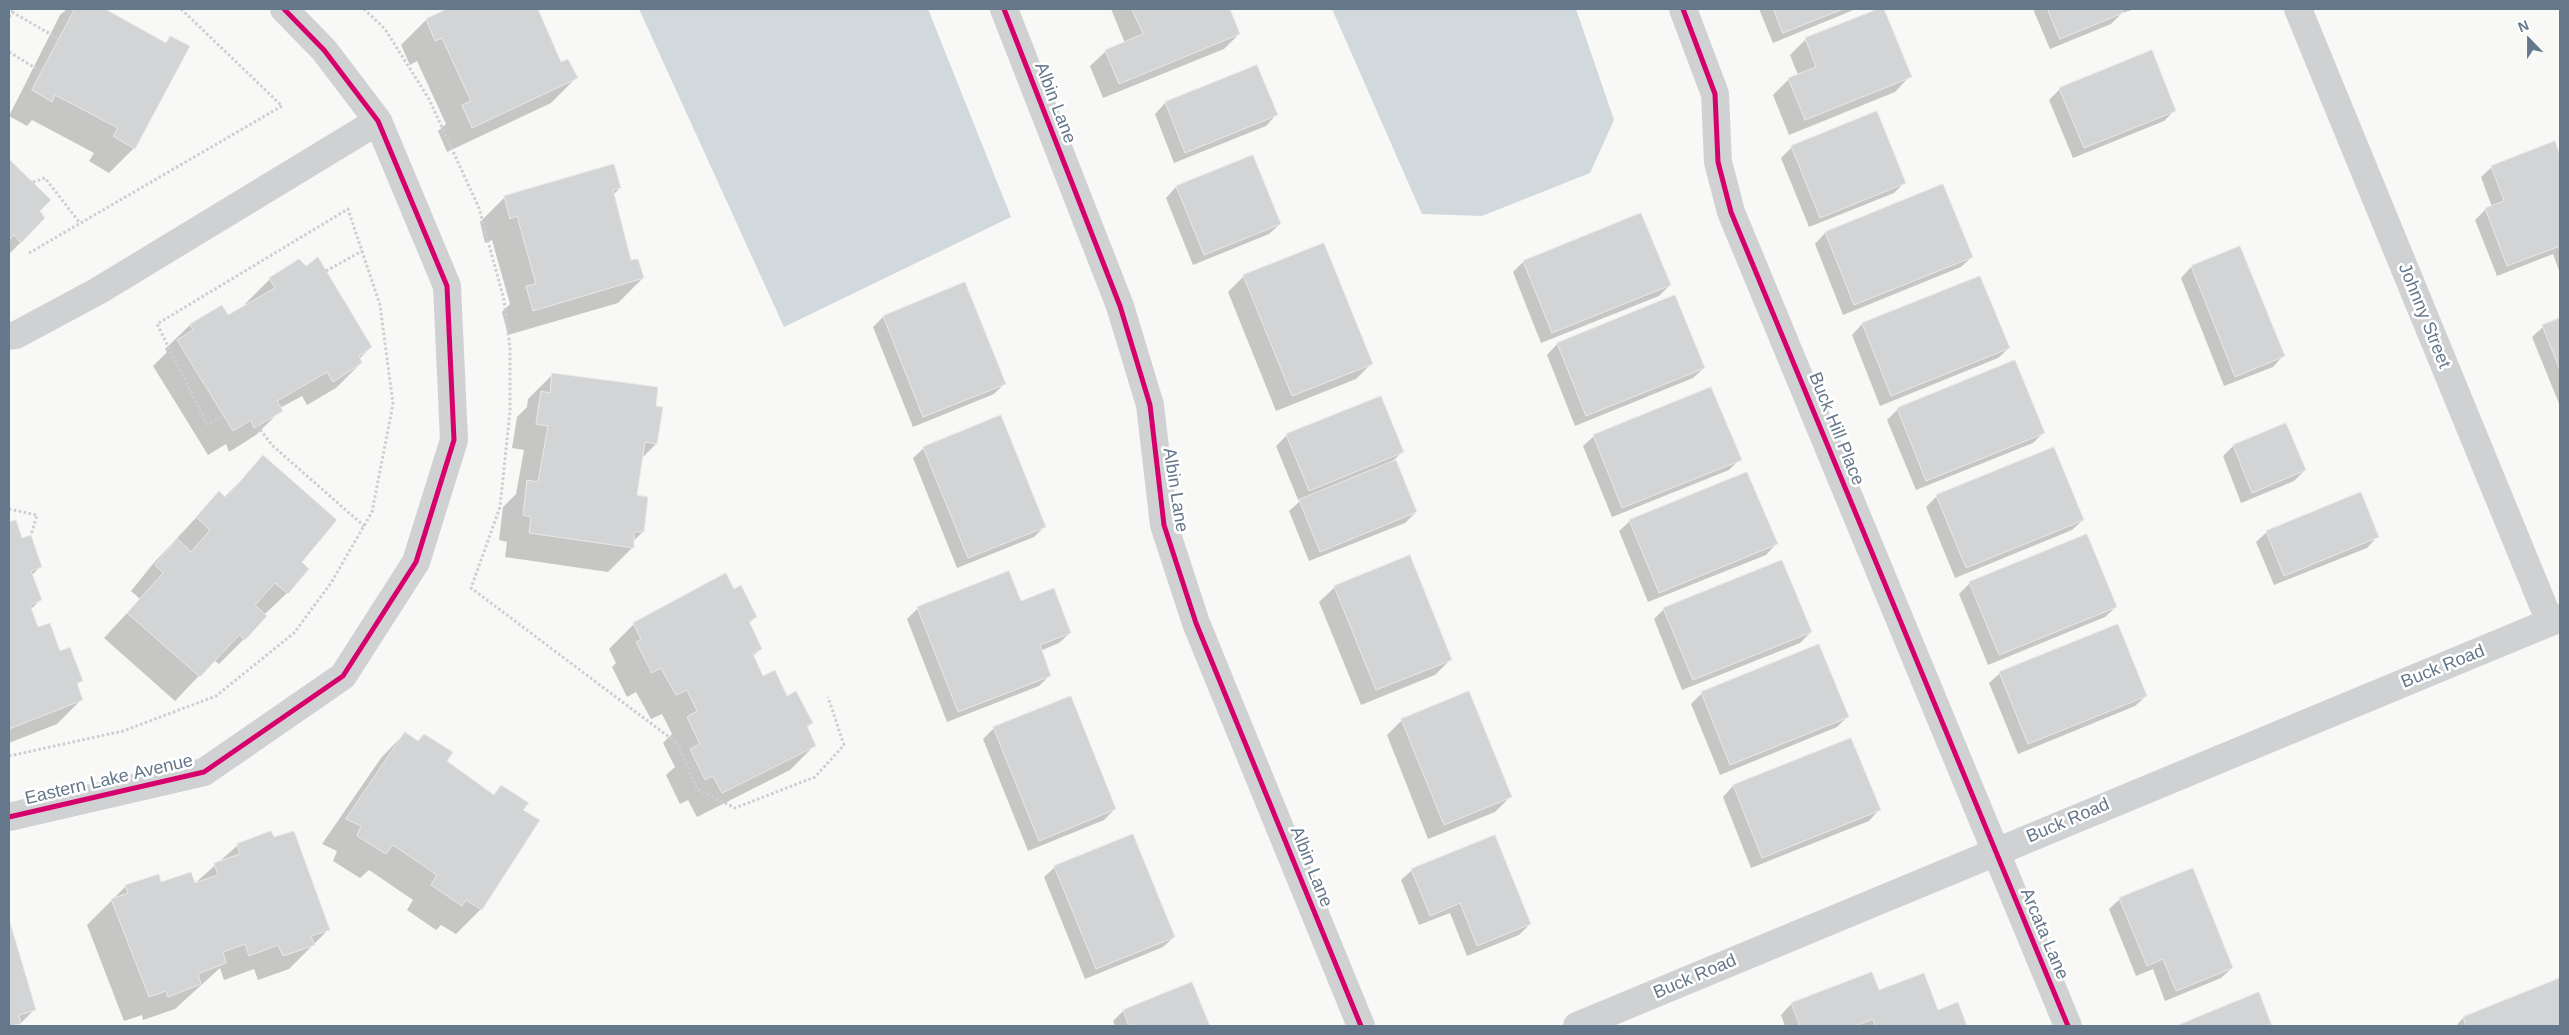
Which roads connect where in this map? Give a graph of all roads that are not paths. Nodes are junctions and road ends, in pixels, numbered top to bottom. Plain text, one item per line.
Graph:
1 (284, 9) edge
2 (1004, 9) edge
3 (1682, 9) edge
4 (2298, 9) edge
5 (378, 122) junction
6 (9, 336) edge
7 (2555, 620) edge
8 (9, 817) edge
9 (1995, 852) junction
10 (1361, 1026) edge
11 (1577, 1026) edge
12 (2068, 1026) edge

1 - 5 street, Eastern Lake Avenue
2 - 10 street, Albin Lane
3 - 9 street, Buck Hill Place
4 - 7 street, Johnny Street
5 - 6 street
5 - 8 street, Eastern Lake Avenue
7 - 9 street, Buck Road
9 - 11 street, Buck Road
9 - 12 street, Arcata Lane

